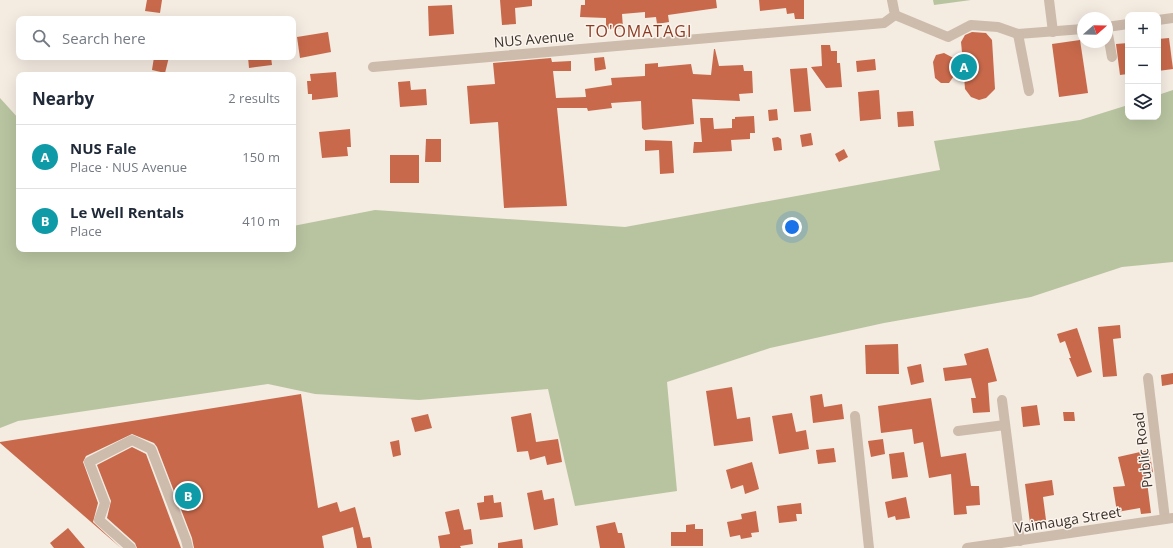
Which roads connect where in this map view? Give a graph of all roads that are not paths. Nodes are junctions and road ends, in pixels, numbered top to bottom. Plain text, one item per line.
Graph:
1 (892, 0) edge
2 (1049, 0) edge
3 (895, 15) junction
4 (1173, 18) edge
5 (1161, 20) edge
6 (1125, 25) edge
7 (1113, 27) edge
8 (1077, 30) edge
9 (1053, 32) junction
10 (1018, 34) junction
11 (1110, 48) edge
12 (1112, 57) dead end
13 (373, 67) dead end
14 (1029, 91) dead end
15 (1148, 378) dead end
16 (1002, 400) dead end
17 (855, 416) dead end
18 (1006, 425) junction
19 (958, 431) dead end
20 (1169, 519) edge
21 (1020, 541) junction
22 (131, 548) edge
23 (188, 548) edge
24 (869, 548) edge
25 (967, 548) edge

1 - 3 street
2 - 9 street
3 - 10 street
3 - 13 street, NUS Avenue
4 - 5 street
6 - 7 street
8 - 9 street
9 - 10 street
10 - 14 street
11 - 12 street
15 - 20 street, Public Road
16 - 18 street
17 - 24 street
18 - 19 street
18 - 21 street
20 - 21 street, Vaimauga Street
21 - 25 street, Vaimauga Street
22 - 23 street

